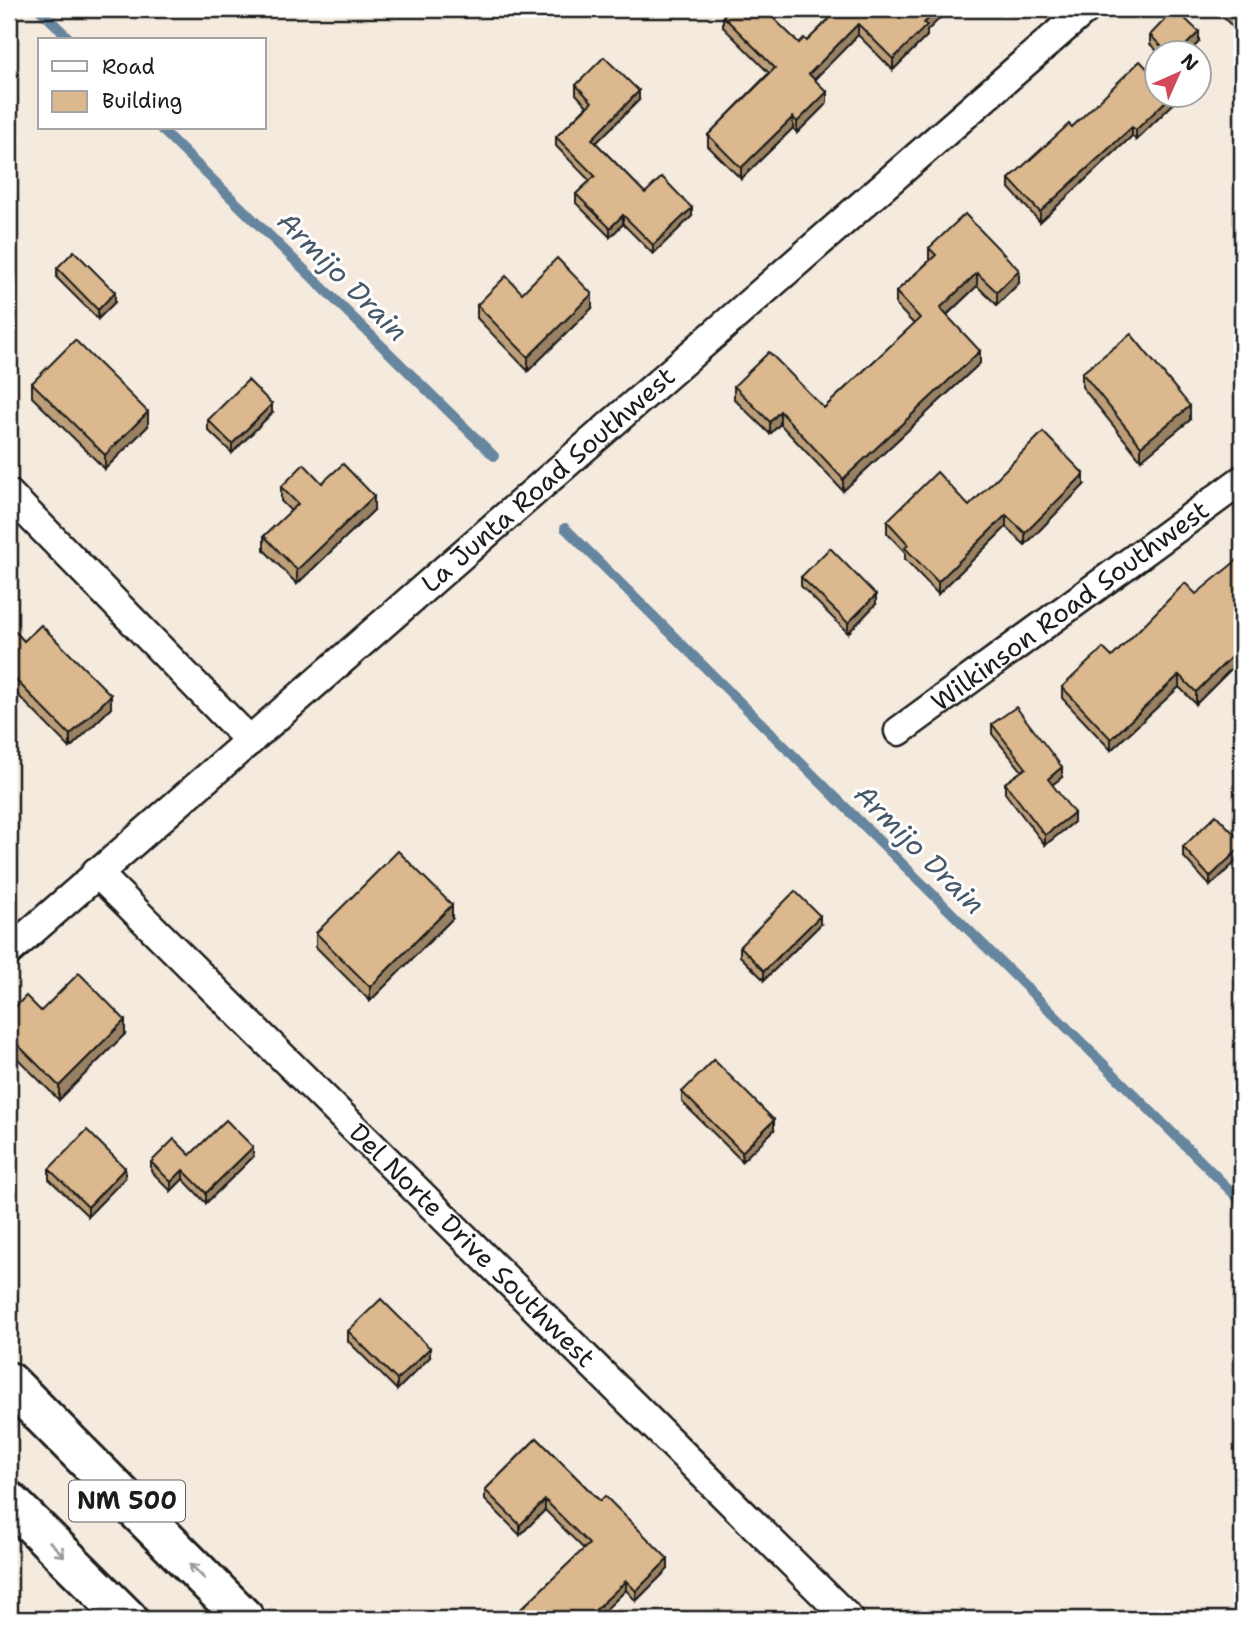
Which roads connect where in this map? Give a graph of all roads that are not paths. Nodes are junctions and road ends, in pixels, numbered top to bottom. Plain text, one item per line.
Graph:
1 (1086, 9) edge
2 (1242, 481) edge
3 (9, 494) edge
4 (899, 731) dead end
5 (250, 741) junction
6 (96, 872) junction
7 (9, 951) edge
8 (9, 1382) edge
9 (9, 1501) edge
10 (128, 1619) edge
11 (245, 1619) edge
12 (849, 1619) edge

1 - 5 street, La Junta Road Southwest
2 - 4 street, Wilkinson Road Southwest
3 - 5 street
5 - 6 street, La Junta Road Southwest
6 - 7 street, La Junta Road Southwest
6 - 12 street, Del Norte Drive Southwest
11 -> 8 main road, NM 500
9 -> 10 main road, NM 500

